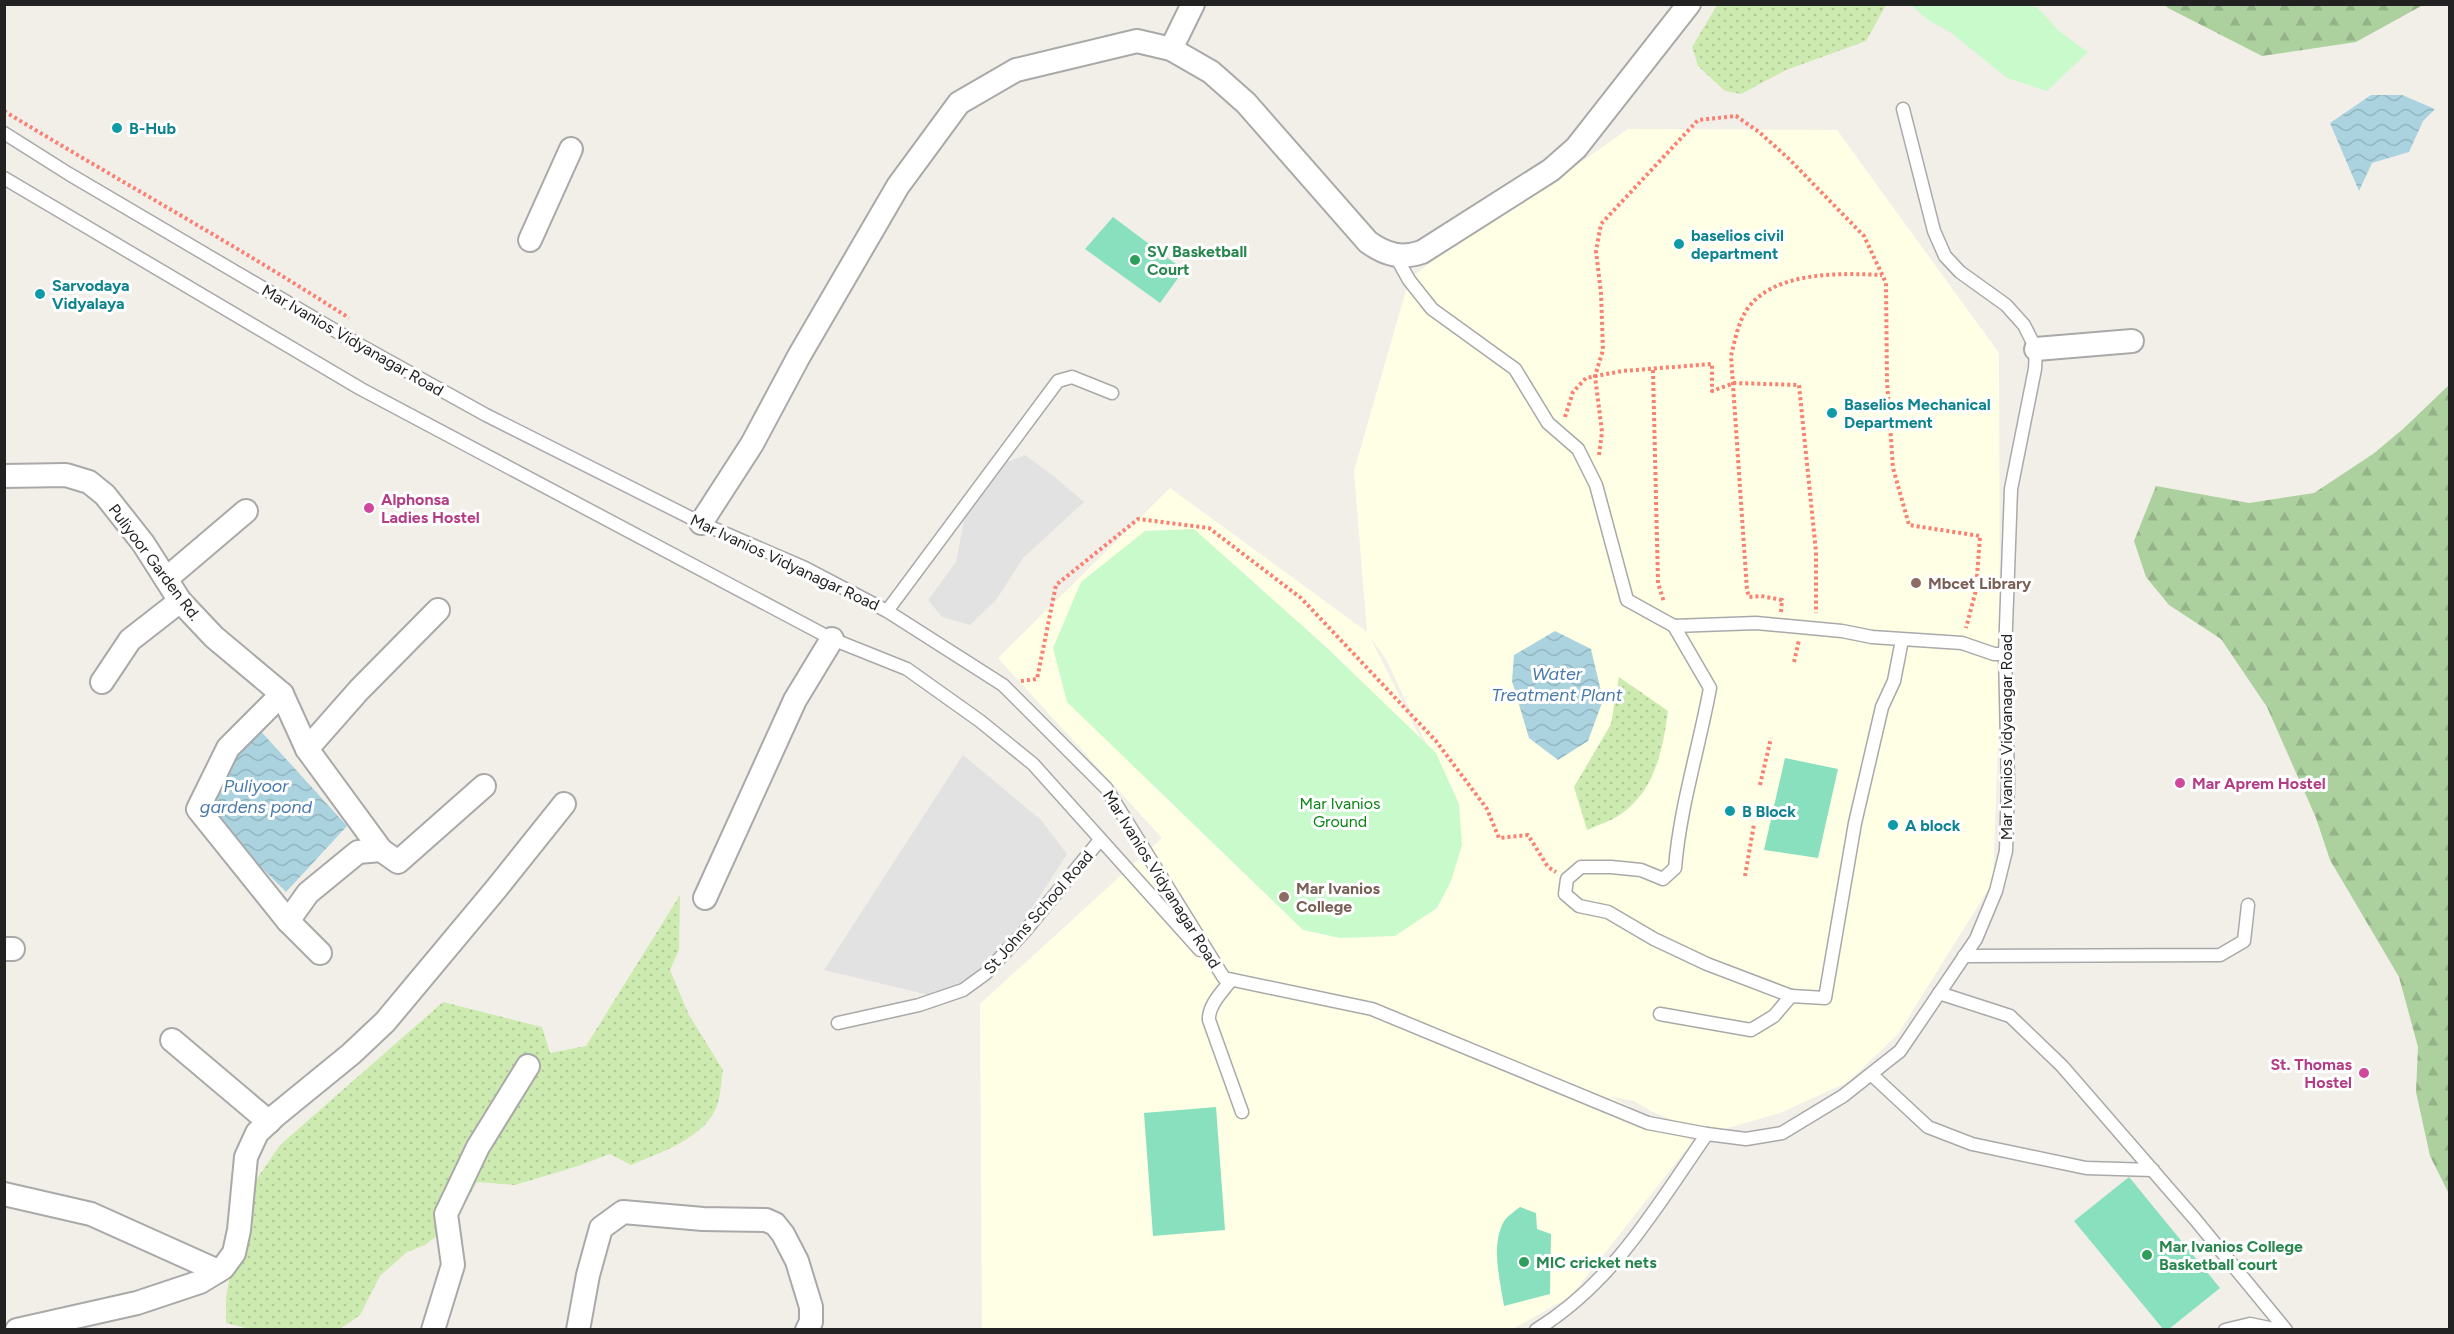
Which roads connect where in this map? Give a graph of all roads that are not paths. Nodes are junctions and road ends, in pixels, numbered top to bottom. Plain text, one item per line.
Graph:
1 (1193, 4) edge
2 (1689, 4) edge
3 (1172, 49) junction
4 (1903, 109) dead end
5 (4, 133) edge
6 (571, 150) dead end
7 (4, 178) edge
8 (530, 240) dead end
9 (1395, 255) junction
10 (2132, 341) dead end
11 (2036, 349) junction
12 (1112, 393) dead end
13 (4, 476) edge
14 (246, 511) dead end
15 (701, 523) junction
16 (166, 579) junction
17 (180, 600) junction
18 (438, 610) dead end
19 (887, 611) junction
20 (1672, 625) junction
21 (832, 639) junction
22 (1902, 640) junction
23 (2005, 654) junction
24 (102, 682) dead end
25 (282, 694) junction
26 (307, 749) junction
27 (484, 786) dead end
28 (564, 804) dead end
29 (1100, 840) junction
30 (381, 850) junction
31 (705, 898) dead end
32 (2248, 905) dead end
33 (288, 921) junction
34 (320, 953) dead end
35 (1964, 956) junction
36 (1228, 979) junction
37 (1939, 993) junction
38 (1791, 996) junction
39 (1660, 1014) dead end
40 (838, 1023) dead end
41 (172, 1040) dead end
42 (528, 1066) dead end
43 (1871, 1074) junction
44 (1242, 1112) dead end
45 (268, 1122) junction
46 (1707, 1134) junction
47 (2153, 1170) junction
48 (4, 1194) edge
49 (218, 1271) junction
50 (17, 1329) edge
51 (433, 1329) edge
52 (578, 1329) edge
53 (807, 1329) edge
54 (1536, 1329) edge
55 (2225, 1329) edge
56 (2279, 1329) edge
57 (2286, 1329) edge

1 - 3 street
2 - 9 street
3 - 9 street
3 - 15 street
4 - 11 lane
5 - 15 lane, Mar Ivanios Vidyanagar Road
6 - 8 street
7 - 21 lane
9 - 20 lane
10 - 11 street
11 - 23 lane, Mar Ivanios Vidyanagar Road
12 - 19 lane
13 - 16 street, Puliyoor Garden Rd.
14 - 16 street
15 - 19 lane, Mar Ivanios Vidyanagar Road
16 - 17 street, Puliyoor Garden Rd.
17 - 24 street
17 - 25 street, Puliyoor Garden Rd.
18 - 26 street
19 - 36 lane, Mar Ivanios Vidyanagar Road
20 - 22 lane
20 - 38 lane
21 - 29 lane
21 - 31 street
22 - 23 lane
22 - 38 lane
23 - 35 lane, Mar Ivanios Vidyanagar Road
25 - 26 street, Puliyoor Garden Rd.
25 - 33 street
26 - 30 street, Puliyoor Garden Rd.
27 - 30 street
28 - 45 street
29 - 36 lane
29 - 40 lane, St Johns School Road
30 - 33 street
32 - 35 lane
33 - 34 street
35 - 37 lane, Mar Ivanios Vidyanagar Road
36 - 44 lane
36 - 46 lane, Mar Ivanios Vidyanagar Road
37 - 43 lane, Mar Ivanios Vidyanagar Road
37 - 47 lane
38 - 39 lane
41 - 45 street
42 - 51 street
43 - 46 lane, Mar Ivanios Vidyanagar Road
43 - 47 lane
45 - 49 street
46 - 54 lane
47 - 57 lane
48 - 49 street
49 - 50 street
52 - 53 street
55 - 56 lane

